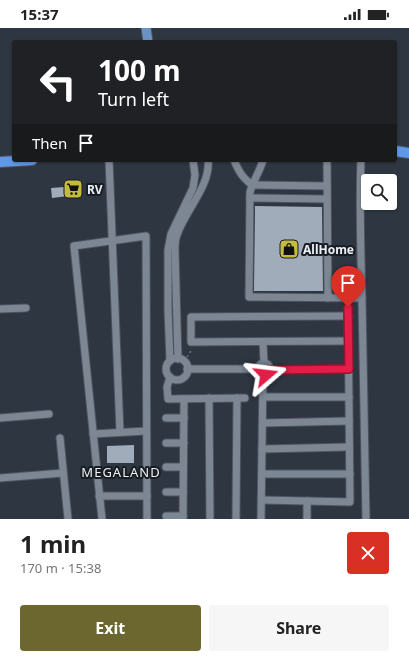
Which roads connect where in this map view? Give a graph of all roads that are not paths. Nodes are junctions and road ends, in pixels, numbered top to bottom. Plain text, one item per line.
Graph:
1 (146, 28) edge
2 (148, 40) edge
3 (397, 151) edge
4 (409, 153) edge
5 (12, 161) edge
6 (0, 162) edge
7 (109, 162) edge
8 (193, 162) edge
9 (208, 162) edge
10 (235, 162) edge
11 (262, 162) edge
12 (327, 162) edge
13 (361, 162) edge
14 (252, 186) junction
15 (327, 186) junction
16 (250, 198) junction
17 (327, 199) junction
18 (112, 241) junction
19 (328, 298) junction
20 (362, 298) junction
21 (348, 307) dead end
22 (26, 308) dead end
23 (0, 309) edge
24 (349, 316) junction
25 (349, 341) junction
26 (263, 342) junction
27 (181, 360) junction
28 (170, 361) junction
29 (264, 363) junction
30 (187, 369) junction
31 (258, 369) junction
32 (349, 369) junction
33 (269, 370) junction
34 (263, 375) junction
35 (170, 377) junction
36 (263, 397) junction
37 (349, 397) junction
38 (209, 398) junction
39 (237, 398) junction
40 (245, 398) dead end
41 (184, 399) junction
42 (49, 414) dead end
43 (0, 418) edge
44 (166, 418) dead end
45 (184, 418) junction
46 (349, 421) junction
47 (263, 423) junction
48 (146, 431) junction
49 (120, 432) junction
50 (93, 434) junction
51 (60, 438) dead end
52 (166, 443) dead end
53 (184, 443) junction
54 (349, 447) junction
55 (262, 448) junction
56 (166, 468) dead end
57 (184, 468) junction
58 (63, 473) junction
59 (262, 474) junction
60 (350, 474) junction
61 (0, 478) edge
62 (166, 492) dead end
63 (183, 492) junction
64 (99, 496) junction
65 (147, 496) junction
66 (262, 500) junction
67 (307, 501) junction
68 (166, 516) dead end
69 (183, 518) edge
70 (68, 519) edge
71 (102, 519) edge
72 (147, 519) edge
73 (210, 519) edge
74 (236, 519) edge
75 (261, 519) edge
76 (307, 519) edge
77 (366, 519) edge

1 - 2 main road
3 - 4 highway
5 - 6 highway
7 - 18 street
8 - 28 street
9 - 27 street
10 - 14 street
11 - 14 street
12 - 15 street
13 - 20 street
14 - 15 street
14 - 16 street
15 - 17 street
16 - 17 street
16 - 19 street
17 - 19 street
18 - 48 street
18 - 49 street
18 - 50 street
19 - 20 street
20 - 77 street
21 - 24 street
22 - 23 street
24 - 25 street
24 - 26 street
25 - 26 street
25 - 32 street
26 - 29 street
27 - 28 street
27 - 30 street
28 - 35 street
29 - 31 street
29 - 33 street
30 - 31 street
30 - 35 street
31 - 34 street
32 - 33 street
32 - 37 street
33 - 34 street
34 - 36 street
35 - 41 street
36 - 37 street
36 - 47 street
37 - 46 street
38 - 39 street
38 - 41 street
38 - 73 street
39 - 40 street
39 - 74 street
41 - 45 street
42 - 43 street
44 - 45 street
45 - 53 street
46 - 47 street
46 - 54 street
47 - 55 street
48 - 49 street
48 - 65 street
49 - 50 street
50 - 64 street
51 - 58 street
52 - 53 street
53 - 57 street
54 - 55 street
54 - 60 street
55 - 59 street
56 - 57 street
57 - 63 street
58 - 61 street
58 - 70 street
59 - 60 street
59 - 66 street
60 - 67 street
62 - 63 street
63 - 69 street
64 - 65 street
64 - 71 street
65 - 72 street
66 - 67 street
66 - 75 street
67 - 76 street
68 - 69 street

